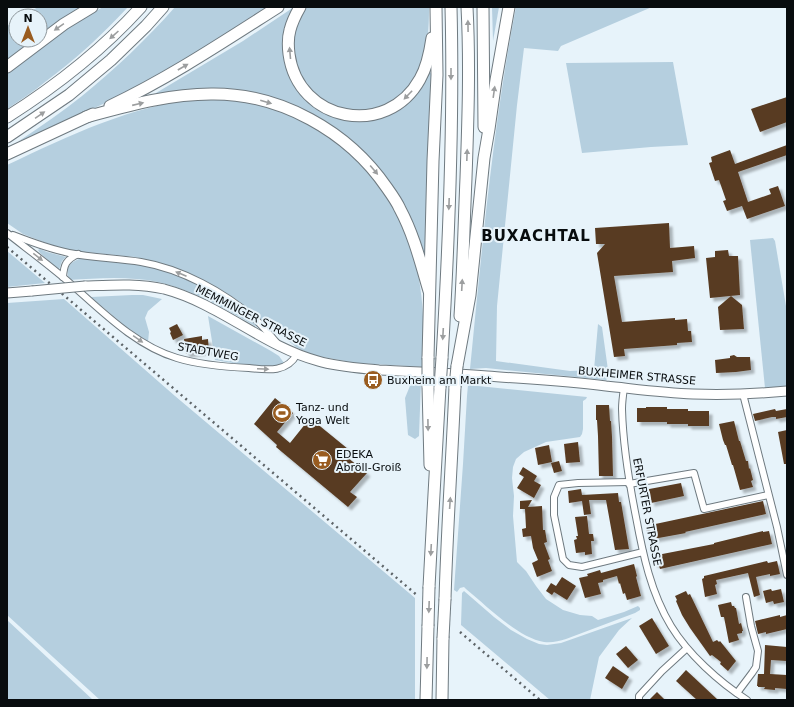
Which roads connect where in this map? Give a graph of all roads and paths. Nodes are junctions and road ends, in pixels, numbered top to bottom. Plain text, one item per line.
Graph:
1 (92, 7) edge
2 (141, 7) edge
3 (163, 7) edge
4 (278, 7) edge
5 (300, 7) edge
6 (435, 7) edge
7 (451, 7) edge
8 (467, 7) edge
9 (483, 7) edge
10 (509, 7) edge
11 (7, 67) edge
12 (7, 117) edge
13 (86, 117) junction
14 (7, 136) edge
15 (7, 154) edge
16 (484, 158) junction
17 (7, 232) edge
18 (78, 254) junction
19 (63, 277) junction
20 (430, 291) junction
21 (7, 293) edge
22 (280, 346) junction
23 (297, 354) junction
24 (457, 366) junction
25 (485, 375) joint
26 (624, 388) junction
27 (787, 391) edge
28 (743, 394) junction
29 (629, 483) junction
30 (768, 495) junction
31 (433, 512) junction
32 (643, 552) junction
33 (787, 575) edge
34 (746, 597) dead end
35 (686, 648) junction
36 (737, 693) junction
37 (426, 700) edge
38 (442, 700) edge
39 (639, 700) edge
40 (747, 700) edge

1 -> 11 highway
2 -> 12 highway
14 -> 3 highway
13 -> 4 highway
6 -> 5 highway
6 - 20 highway
7 -> 31 highway, bridge
24 -> 8 highway
9 - 16 highway
16 -> 10 highway
13 - 15 highway
13 -> 20 highway
16 - 24 highway
17 - 18 street, STADTWEG
17 -> 19 street, STADTWEG
18 - 19 street
22 -> 18 street, STADTWEG
19 -> 23 street, STADTWEG
20 -> 31 highway, bridge
21 - 22 street, MEMMINGER STRASSE, bridge
22 - 23 street, MEMMINGER STRASSE
23 - 25 street, MEMMINGER STRASSE
38 -> 24 highway, bridge
25 - 26 street, BUXHEIMER STRASSE
26 - 28 street, BUXHEIMER STRASSE
26 - 29 street, ERFURTER STRASSE
27 - 28 street, BUXHEIMER STRASSE
28 - 30 street
29 - 30 street
29 - 32 street, ERFURTER STRASSE
29 - 32 street
30 - 33 street
31 -> 37 highway, bridge
32 - 35 street, ERFURTER STRASSE
34 - 36 street
35 - 36 street, ERFURTER STRASSE
35 - 39 street
36 - 40 street, ERFURTER STRASSE

